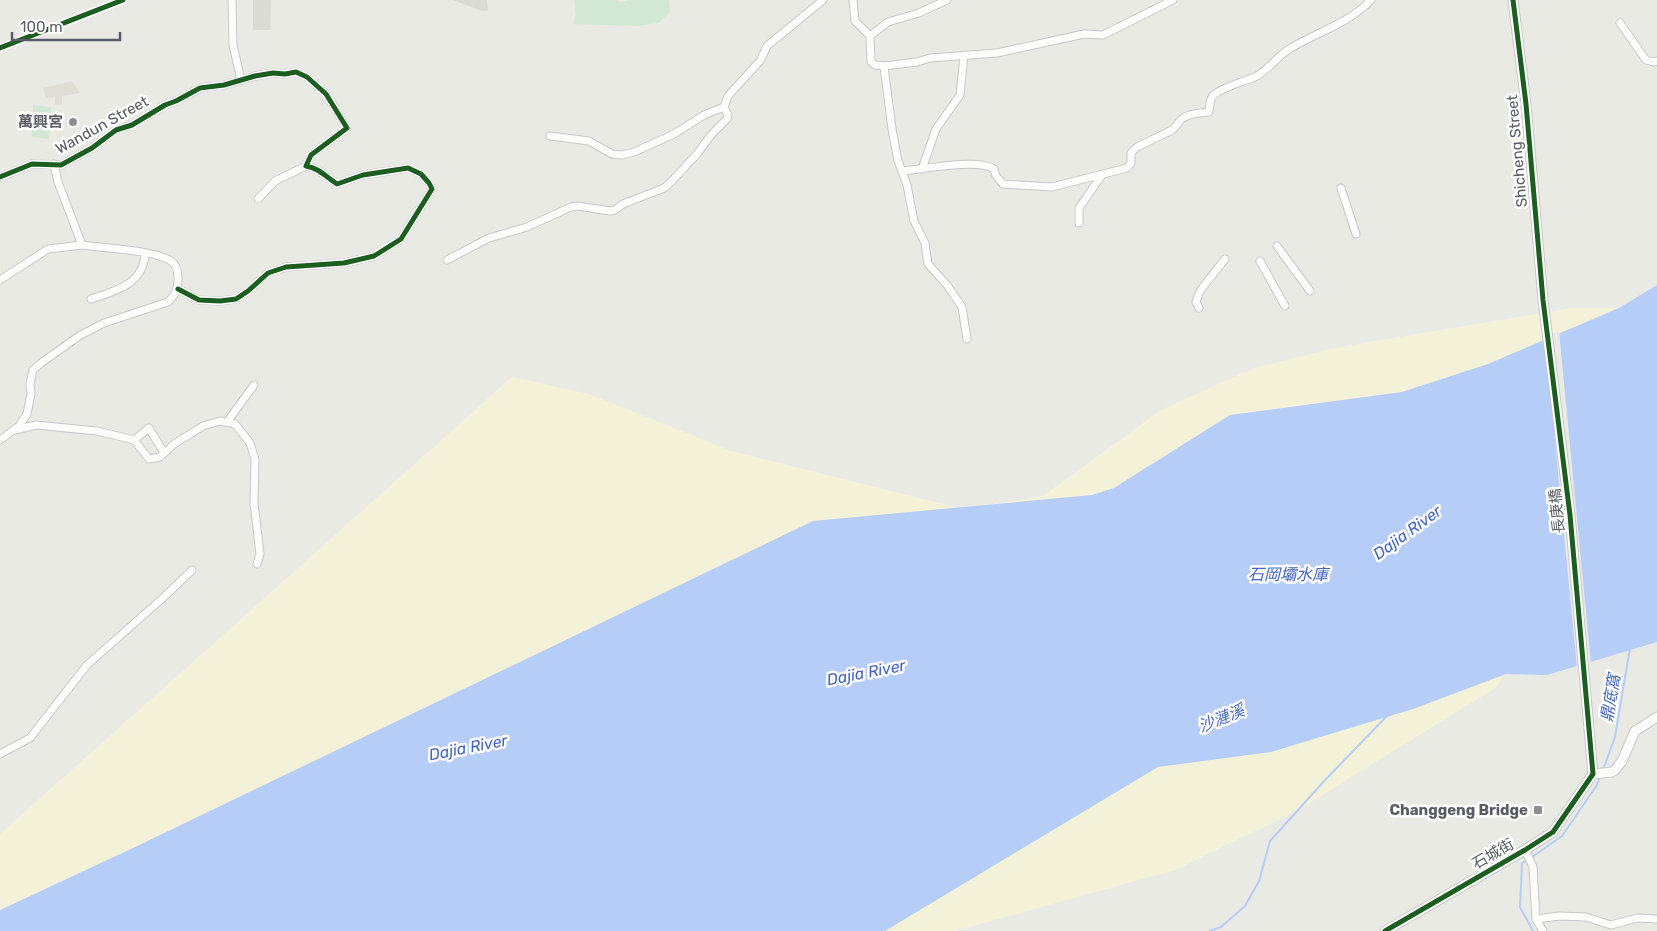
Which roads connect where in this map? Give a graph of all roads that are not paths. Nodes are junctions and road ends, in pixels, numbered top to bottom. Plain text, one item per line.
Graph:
1 (232, 0) edge
2 (824, 0) edge
3 (853, 0) edge
4 (947, 0) edge
5 (1173, 0) edge
6 (1371, 0) edge
7 (1514, 0) edge
8 (1620, 23) dead end
9 (870, 36) junction
10 (964, 55) junction
11 (1657, 61) edge
12 (884, 66) junction
13 (241, 80) junction
14 (724, 107) junction
15 (550, 136) dead end
16 (54, 164) junction
17 (306, 166) junction
18 (922, 169) junction
19 (903, 171) junction
20 (1102, 175) junction
21 (0, 177) edge
22 (1341, 188) dead end
23 (258, 199) dead end
24 (1080, 223) dead end
25 (1356, 234) dead end
26 (82, 245) junction
27 (1277, 246) dead end
28 (146, 253) junction
29 (1225, 259) dead end
30 (447, 260) dead end
31 (1260, 261) dead end
32 (0, 280) edge
33 (178, 289) junction
34 (1310, 291) dead end
35 (91, 299) dead end
36 (1543, 300) joint
37 (1285, 306) dead end
38 (1199, 308) dead end
39 (967, 338) dead end
40 (254, 386) dead end
41 (227, 422) junction
42 (14, 430) junction
43 (0, 440) edge
44 (134, 440) junction
45 (164, 453) junction
46 (258, 564) dead end
47 (192, 570) dead end
48 (1657, 717) edge
49 (0, 754) edge
50 (1592, 774) junction
51 (1526, 852) junction
52 (1536, 919) junction
53 (1657, 919) edge
54 (1385, 931) edge
55 (1543, 931) edge

1 - 13 street
2 - 14 street
3 - 9 street
4 - 9 street
5 - 10 street
6 - 20 street
7 - 36 street, Shicheng Street
8 - 11 street
9 - 12 street
10 - 12 street
10 - 18 street
12 - 19 street
13 - 16 street, Wandun Street
13 - 17 street, Wandun Street
14 - 15 street
14 - 30 street
16 - 21 street, Wandun Street
16 - 26 street
17 - 23 street
17 - 33 street
18 - 19 street
18 - 20 street
19 - 39 street
20 - 24 street
22 - 25 street
26 - 28 street
26 - 32 street
27 - 34 street
28 - 33 street
28 - 35 street
29 - 38 street
31 - 37 street
33 - 42 street
36 - 50 street, 長庚橋
40 - 41 street
41 - 45 street
41 - 46 street
42 - 43 street
42 - 44 street
44 - 45 street
44 - 45 street
47 - 49 street
48 - 50 street
50 - 51 street, 石城街
51 - 52 street
51 - 54 street, 石城街
52 - 53 street
52 - 55 street

